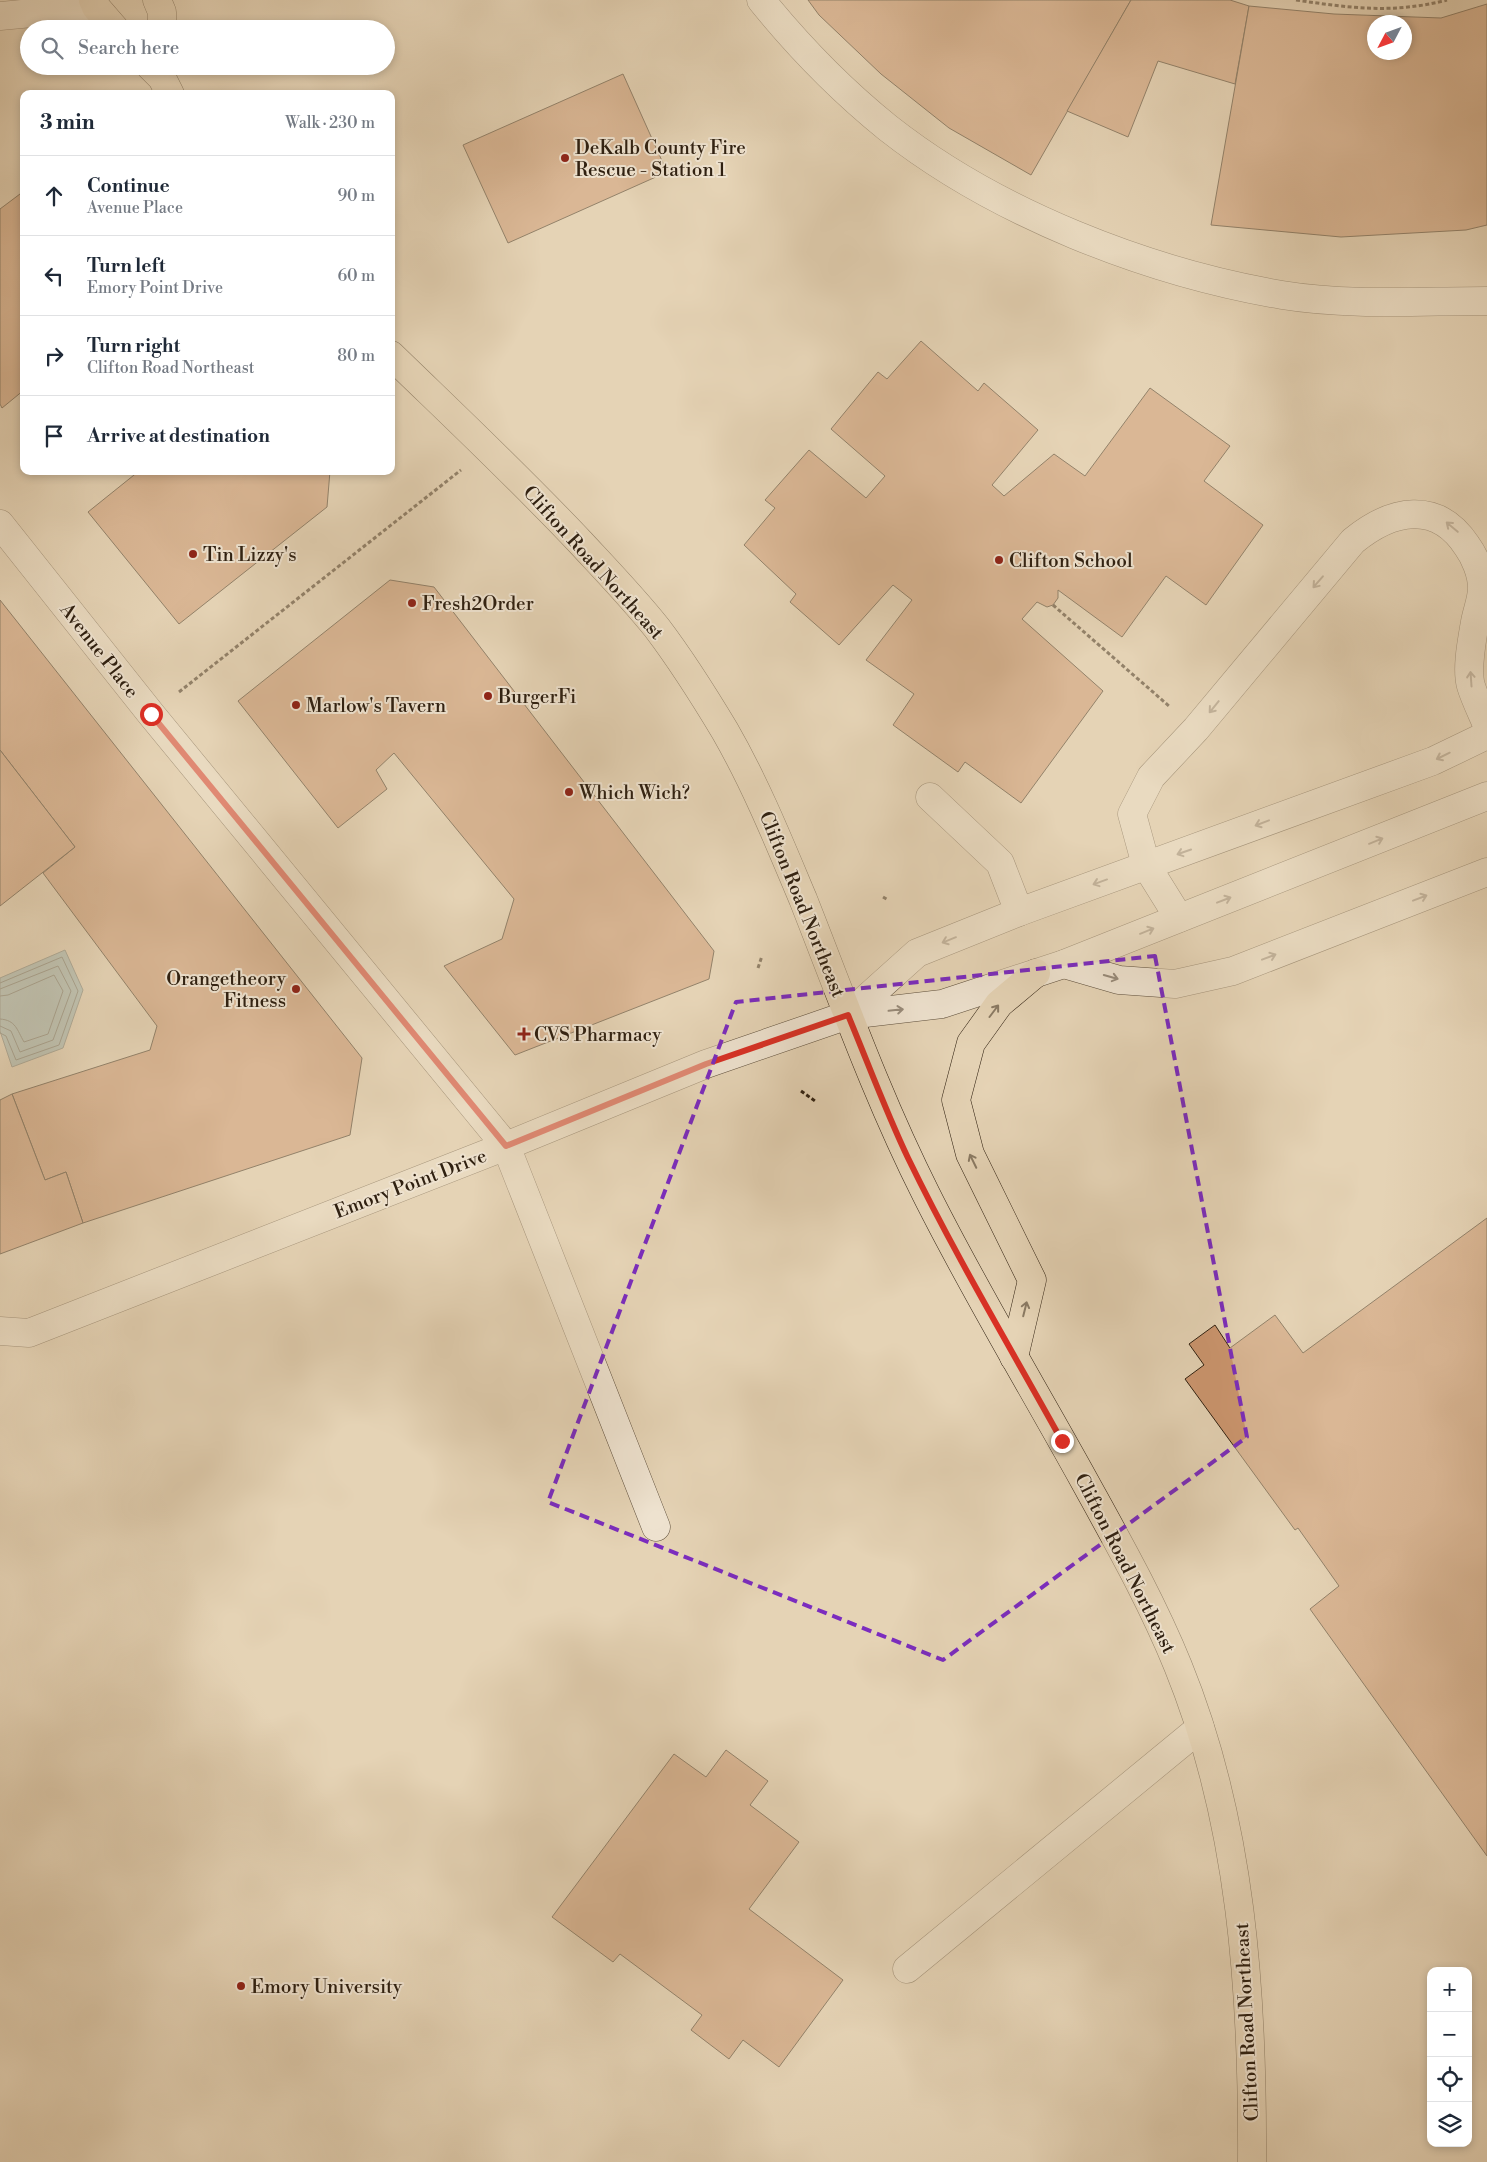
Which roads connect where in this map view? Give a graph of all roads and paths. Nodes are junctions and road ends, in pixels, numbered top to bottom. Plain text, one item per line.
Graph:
1 (157, 0) edge
2 (761, 0) edge
3 (1296, 0) edge
4 (1447, 0) edge
5 (94, 3) edge
6 (0, 16) edge
7 (108, 20) edge
8 (162, 20) edge
9 (1487, 301) edge
10 (395, 359) edge
11 (488, 449) junction
12 (0, 524) edge
13 (1053, 605) dead end
14 (151, 714) junction
15 (1487, 725) edge
16 (1196, 730) junction
17 (1487, 735) edge
18 (1487, 796) edge
19 (930, 797) dead end
20 (1146, 865) junction
21 (1487, 872) edge
22 (883, 897) dead end
23 (888, 900) dead end
24 (1019, 912) junction
25 (1179, 918) junction
26 (762, 956) dead end
27 (1064, 964) junction
28 (758, 968) dead end
29 (1036, 973) junction
30 (848, 1015) junction
31 (801, 1090) dead end
32 (814, 1101) dead end
33 (506, 1146) junction
34 (0, 1330) edge
35 (1014, 1357) junction
36 (656, 1526) dead end
37 (1200, 1728) junction
38 (907, 1968) dead end
39 (1252, 2162) edge

1 - 8 main road
2 - 9 street
3 - 4 path
5 - 6 street
5 - 7 main road
10 - 11 main road, Clifton Road Northeast
11 - 14 path
11 - 30 main road, Clifton Road Northeast
12 - 14 street, Avenue Place
13 - 16 path
14 - 33 street, Avenue Place
15 -> 16 street
16 - 20 street
17 -> 20 street
25 -> 18 street
19 - 24 street
20 -> 24 street
20 - 25 street
27 -> 21 street
22 - 23 path
24 -> 30 street
27 -> 25 street
26 - 28 path
27 - 29 street
30 -> 29 street
35 -> 29 main road
30 - 33 street, Emory Point Drive
30 - 35 main road, Clifton Road Northeast
31 - 32 path
33 - 34 street, Emory Point Drive
33 - 36 street, Avenue Place
35 - 37 main road, Clifton Road Northeast
37 - 38 street
37 - 39 main road, Clifton Road Northeast

